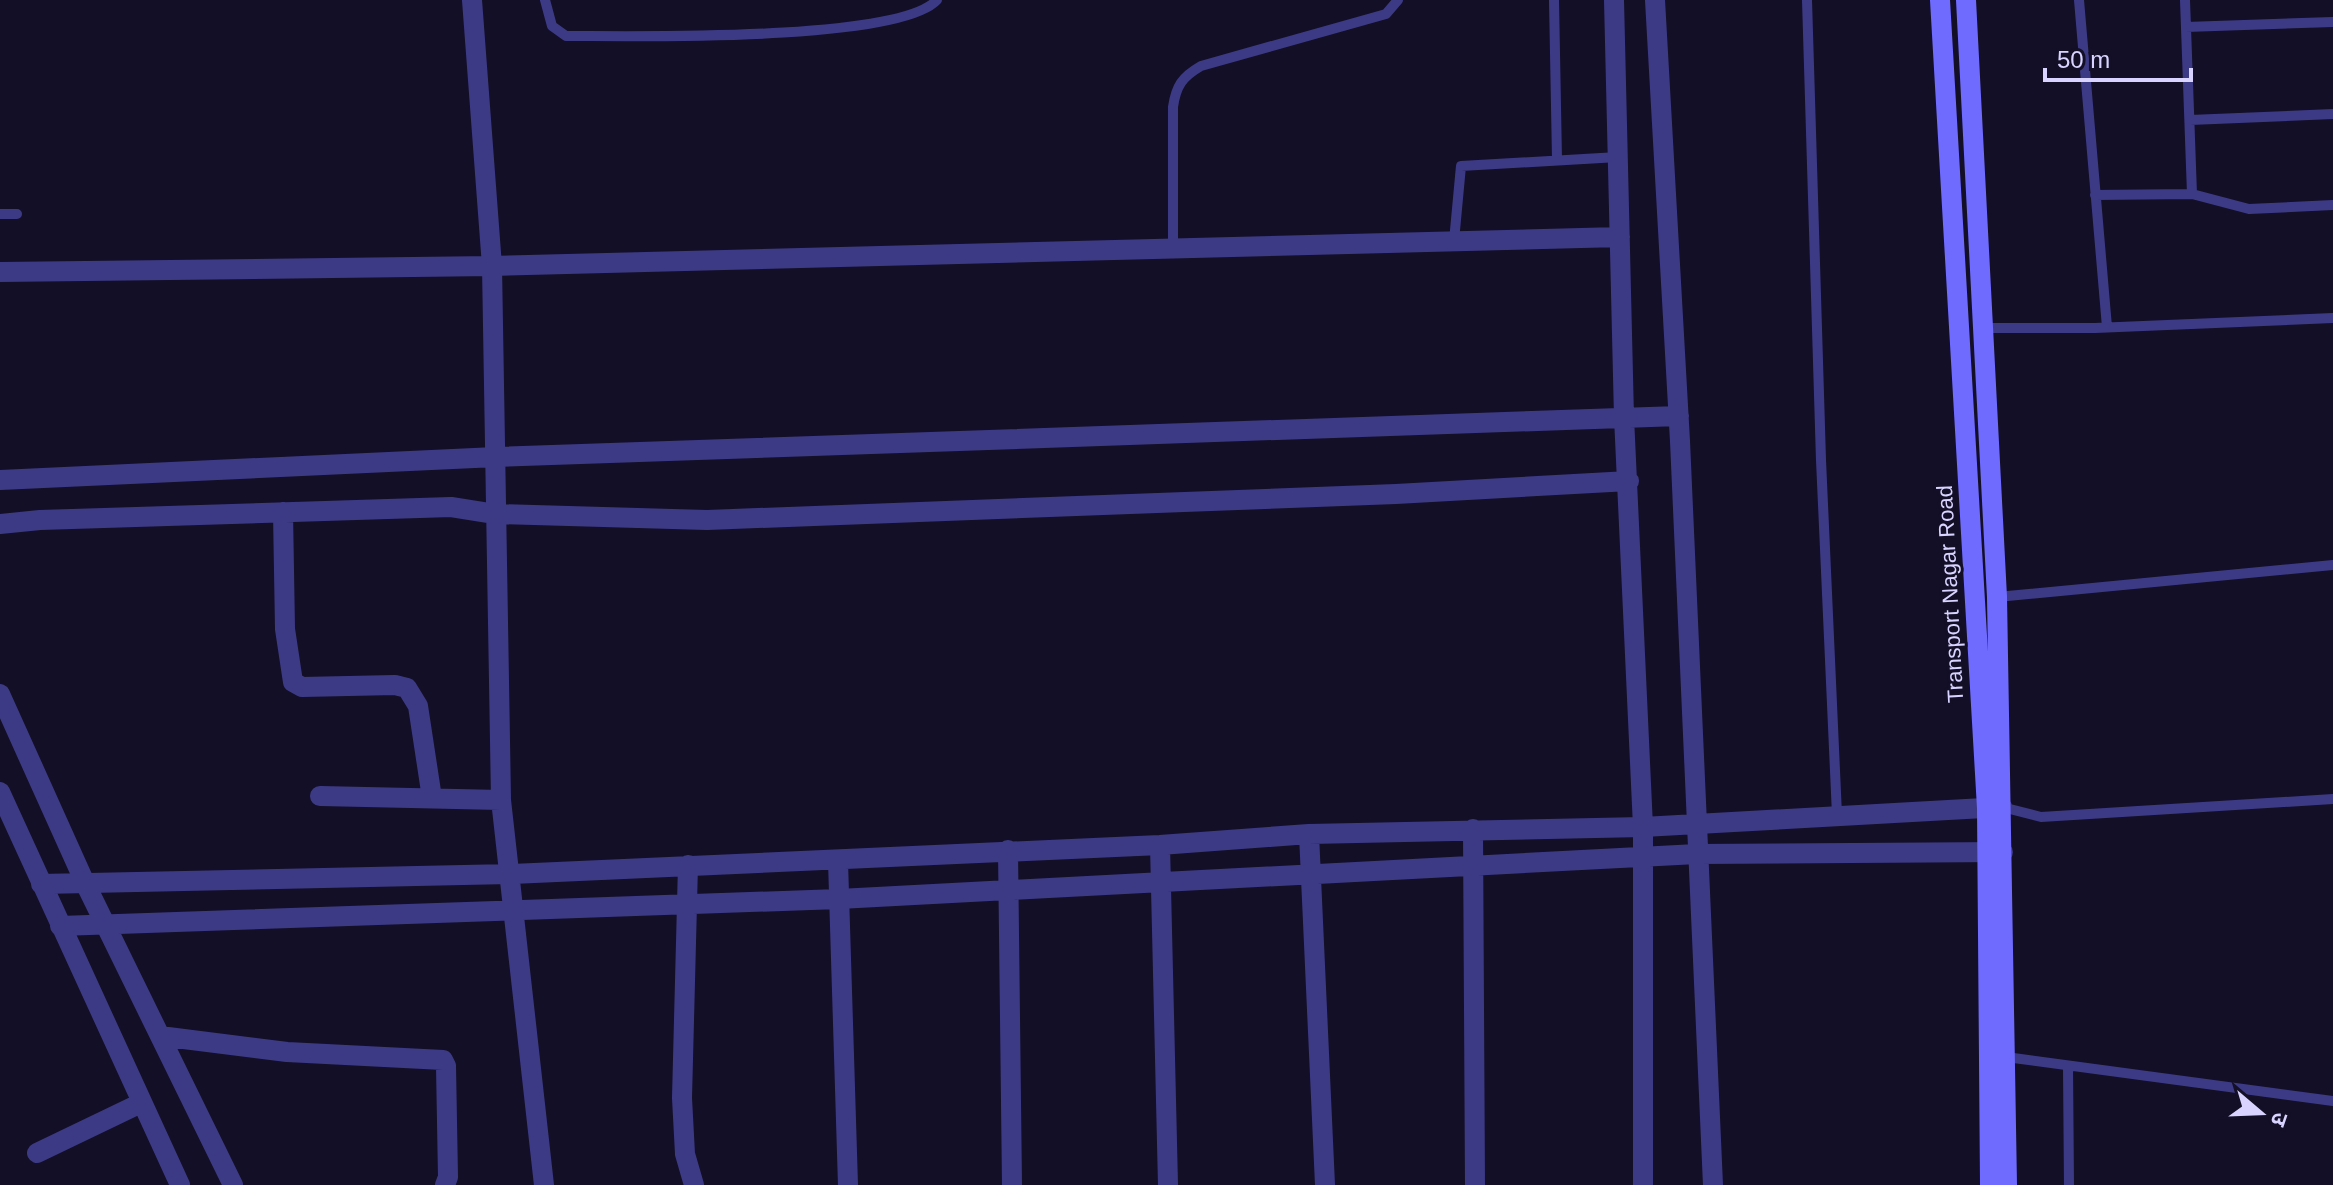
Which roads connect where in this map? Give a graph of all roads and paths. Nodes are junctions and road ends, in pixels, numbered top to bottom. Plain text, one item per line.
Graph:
1 (472, 0) edge
2 (545, 0) edge
3 (937, 0) edge
4 (1398, 0) edge
5 (1554, 0) edge
6 (1614, 0) edge
7 (1655, 0) edge
8 (1807, 0) edge
9 (1940, 0) edge
10 (1966, 0) edge
11 (2079, 0) edge
12 (2185, 0) edge
13 (2333, 22) edge
14 (2186, 27) junction
15 (2333, 114) edge
16 (2190, 120) junction
17 (1618, 157) junction
18 (1557, 159) junction
19 (2192, 194) junction
20 (2095, 195) junction
21 (2333, 205) edge
22 (0, 214) edge
23 (17, 214) dead end
24 (1620, 237) junction
25 (1454, 241) junction
26 (1173, 248) junction
27 (492, 266) junction
28 (0, 272) edge
29 (2333, 318) edge
30 (2107, 327) junction
31 (1982, 328) junction
32 (1679, 416) junction
33 (1624, 417) junction
34 (496, 457) junction
35 (0, 480) edge
36 (1629, 481) junction
37 (283, 512) junction
38 (495, 514) junction
39 (0, 524) edge
40 (2333, 565) edge
41 (1997, 597) junction
42 (0, 694) edge
43 (0, 792) edge
44 (320, 796) dead end
45 (432, 798) junction
46 (2333, 799) edge
47 (501, 800) junction
48 (1994, 808) junction
49 (1837, 815) junction
50 (1696, 823) junction
51 (1643, 827) junction
52 (1473, 829) junction
53 (1309, 834) junction
54 (1160, 845) junction
55 (1008, 850) junction
56 (1995, 851) junction
57 (1697, 854) junction
58 (1644, 857) junction
59 (838, 861) junction
60 (1474, 863) junction
61 (688, 865) junction
62 (512, 874) junction
63 (1311, 876) junction
64 (1161, 880) junction
65 (41, 884) junction
66 (86, 885) junction
67 (1008, 888) junction
68 (839, 899) junction
69 (689, 905) junction
70 (515, 912) junction
71 (60, 926) junction
72 (106, 926) junction
73 (160, 1036) junction
74 (2006, 1057) junction
75 (2068, 1066) junction
76 (2333, 1101) edge
77 (141, 1103) junction
78 (37, 1153) dead end
79 (180, 1185) edge
80 (233, 1185) edge
81 (445, 1185) edge
82 (544, 1185) edge
83 (694, 1185) edge
84 (848, 1185) edge
85 (1012, 1185) edge
86 (1168, 1185) edge
87 (1325, 1185) edge
88 (1475, 1185) edge
89 (1643, 1185) edge
90 (1713, 1185) edge
91 (1990, 1185) edge
92 (2007, 1185) edge
93 (2069, 1185) edge

1 - 27 street
2 - 3 lane
4 - 26 lane
5 - 18 lane
6 - 17 street
7 - 32 street
8 - 49 lane
9 - 48 main road, Transport Nagar Road
10 - 31 main road, Transport Nagar Road
11 - 20 lane
12 - 14 lane
13 - 14 lane
14 - 16 lane
15 - 16 lane
16 - 19 lane
17 - 18 lane
17 - 24 street
18 - 25 lane
19 - 20 lane
19 - 21 lane
20 - 30 lane
22 - 23 lane
24 - 25 street
24 - 33 street
25 - 26 street
26 - 27 street
27 - 28 street
27 - 34 street
29 - 30 lane
30 - 31 lane
31 - 41 main road, Transport Nagar Road
32 - 33 street
32 - 50 street
33 - 34 street
33 - 36 street
34 - 35 street
34 - 38 street
36 - 38 street
36 - 51 street
37 - 38 street
37 - 39 street
37 - 45 street
38 - 47 street
40 - 41 lane
41 - 48 main road, Transport Nagar Road
42 - 66 street
43 - 65 street
44 - 45 street
45 - 47 street
46 - 48 lane
47 - 62 street
48 - 49 street
48 - 56 main road, Transport Nagar Road
49 - 50 street
50 - 51 street
50 - 57 street
51 - 52 street
51 - 58 street
52 - 53 street
52 - 60 street
53 - 54 street
53 - 63 street
54 - 55 street
54 - 64 street
55 - 59 street
55 - 67 street
56 - 57 street
56 - 74 main road, Transport Nagar Road
56 - 91 main road, Transport Nagar Road
57 - 58 street
57 - 90 street
58 - 60 street
58 - 89 street
59 - 61 street
59 - 68 street
60 - 63 street
60 - 88 street
61 - 62 street
61 - 69 street
62 - 66 street
62 - 70 street
63 - 64 street
63 - 87 street
64 - 67 street
64 - 86 street
65 - 66 street
65 - 71 street
66 - 72 street
67 - 68 street
67 - 85 street
68 - 69 street
68 - 84 street
69 - 70 street
69 - 83 street
70 - 72 street
70 - 82 street
71 - 72 street
71 - 77 street
72 - 73 street
73 - 80 street
73 - 81 street
74 - 75 lane
74 - 92 main road, Transport Nagar Road
75 - 76 lane
75 - 93 lane
77 - 78 street
77 - 79 street

